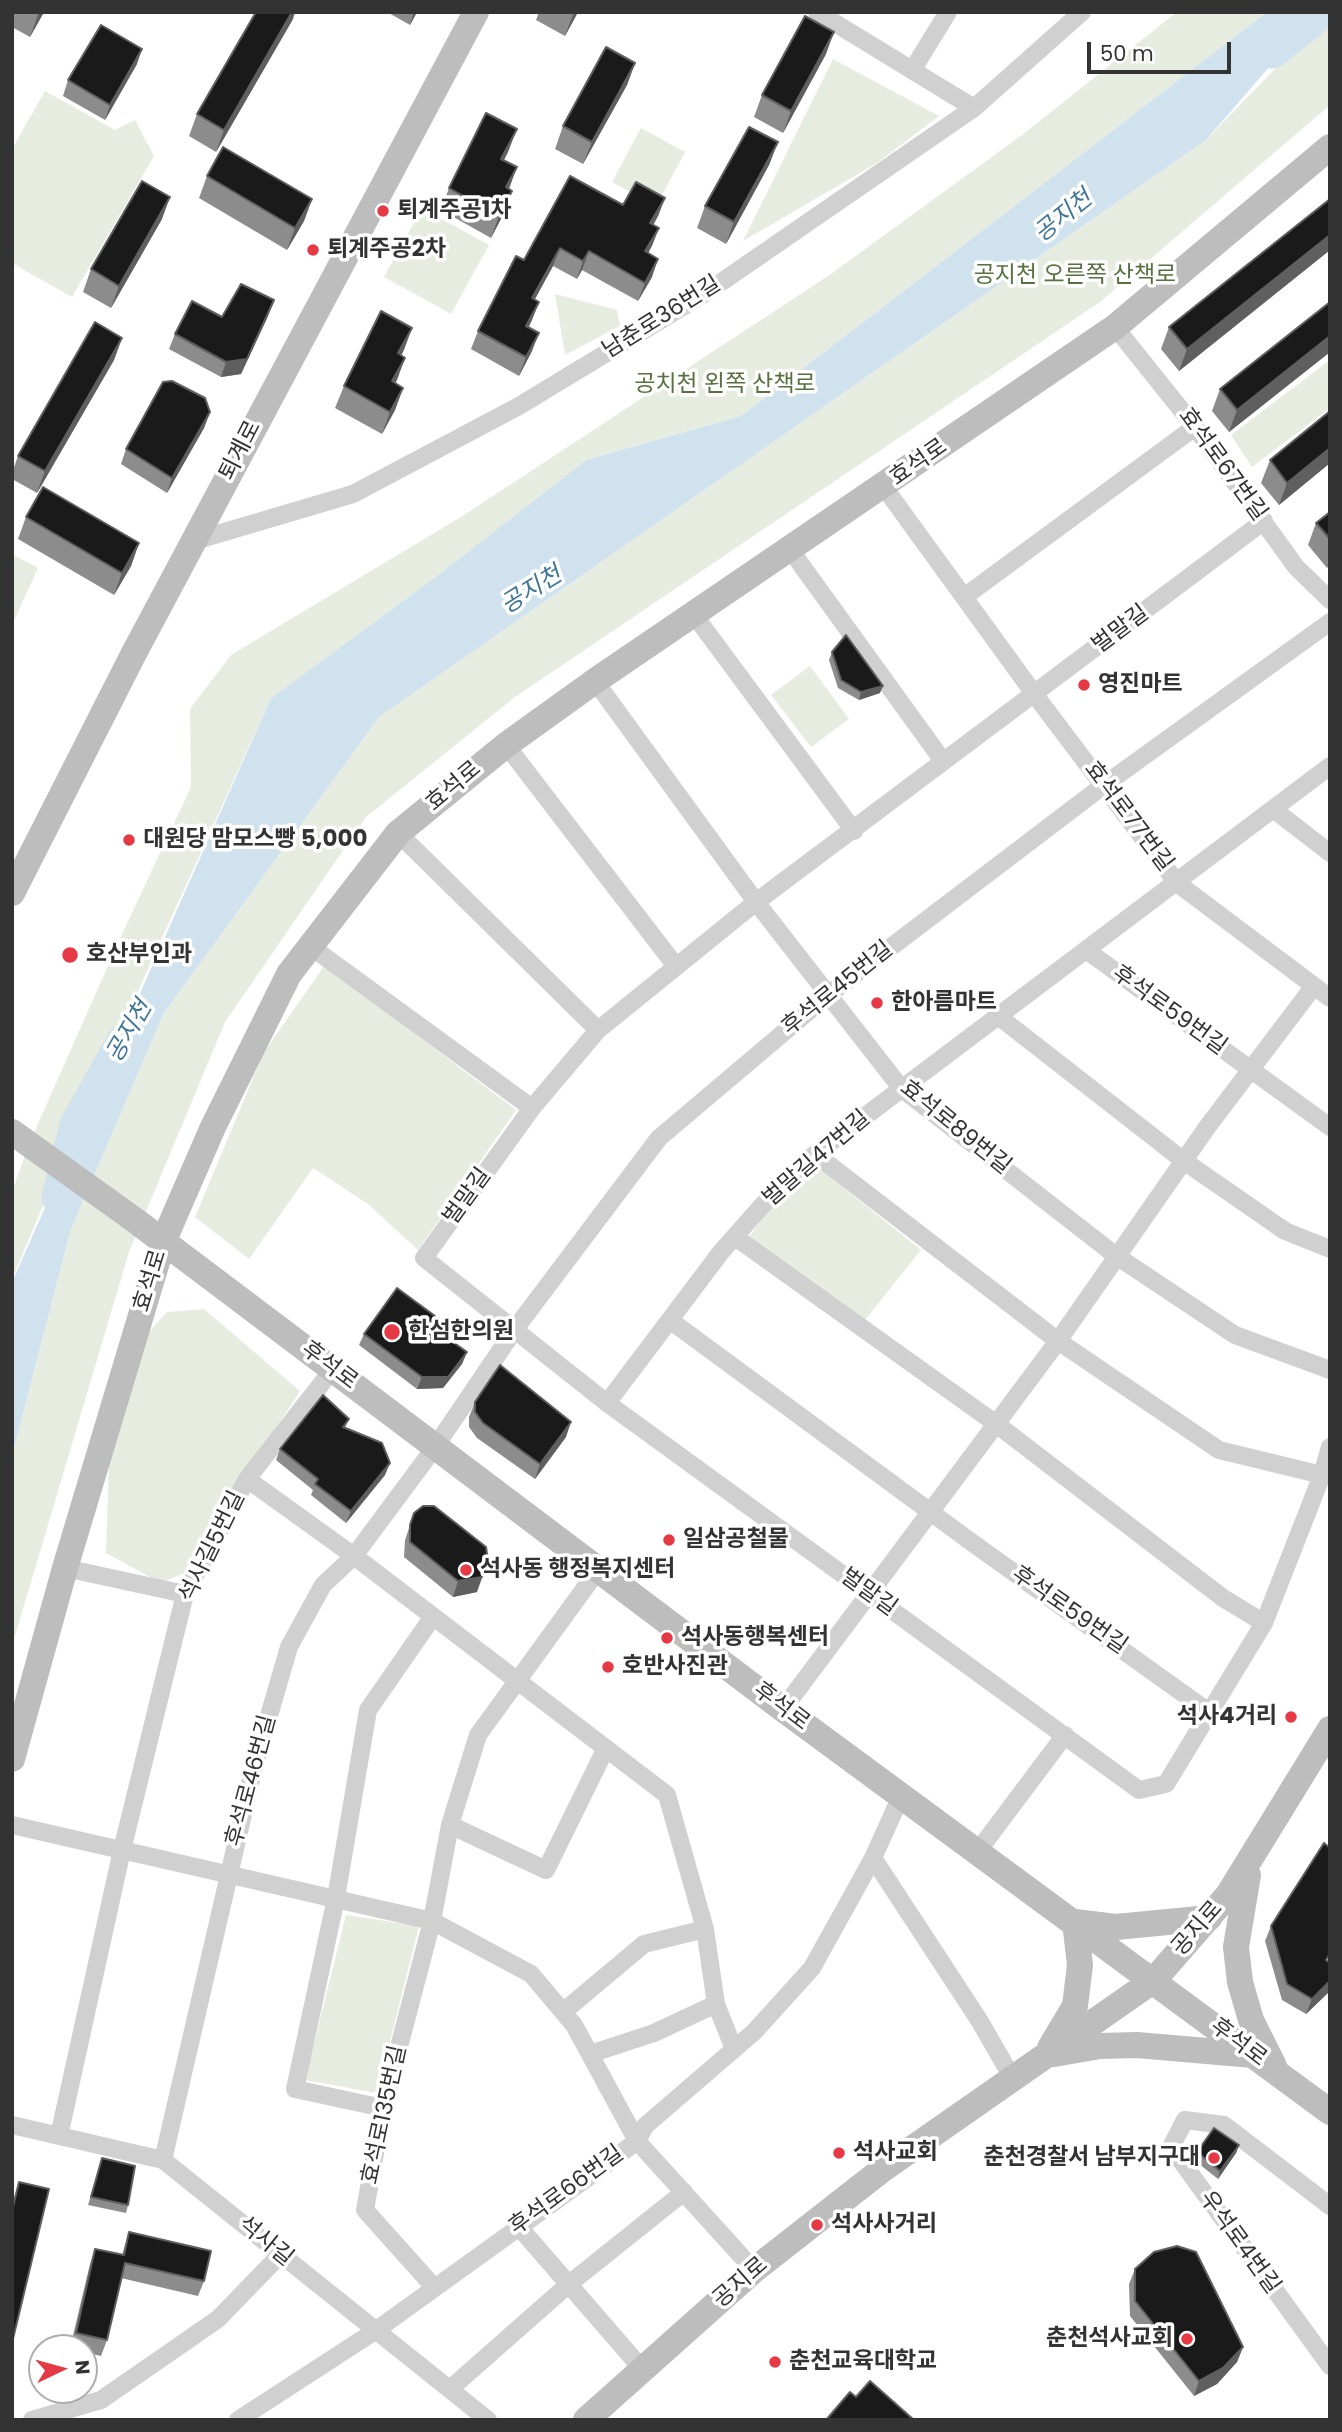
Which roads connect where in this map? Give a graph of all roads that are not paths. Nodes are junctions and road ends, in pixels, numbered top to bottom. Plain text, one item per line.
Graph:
1 (476, 12) edge
2 (948, 12) edge
3 (1082, 12) edge
4 (821, 13) edge
5 (913, 69) junction
6 (974, 108) junction
7 (1330, 147) edge
8 (1115, 327) junction
9 (1195, 427) junction
10 (884, 487) junction
11 (1264, 521) junction
12 (194, 541) junction
13 (789, 548) junction
14 (964, 597) junction
15 (1330, 600) edge
16 (692, 612) junction
17 (1330, 622) edge
18 (595, 681) junction
19 (1035, 695) junction
20 (506, 745) junction
21 (943, 761) junction
22 (1330, 766) edge
23 (1104, 785) junction
24 (1273, 810) junction
25 (854, 831) junction
26 (398, 833) junction
27 (1330, 853) edge
28 (1177, 883) junction
29 (12, 894) edge
30 (756, 902) junction
31 (310, 946) junction
32 (1086, 950) junction
33 (676, 965) junction
34 (1314, 986) junction
35 (828, 995) junction
36 (1330, 998) edge
37 (998, 1016) junction
38 (598, 1030) junction
39 (1251, 1072) junction
40 (901, 1088) junction
41 (532, 1108) junction
42 (1330, 1127) edge
43 (12, 1132) edge
44 (815, 1154) junction
45 (1184, 1161) junction
46 (735, 1237) junction
47 (163, 1242) junction
48 (1330, 1249) edge
49 (1115, 1255) junction
50 (671, 1321) junction
51 (515, 1329) junction
52 (1058, 1340) junction
53 (333, 1369) junction
54 (1330, 1370) edge
55 (607, 1403) junction
56 (995, 1423) junction
57 (435, 1447) junction
58 (1330, 1447) edge
59 (1322, 1475) junction
60 (247, 1479) junction
61 (928, 1511) junction
62 (354, 1556) junction
63 (65, 1568) junction
64 (597, 1570) junction
65 (868, 1593) junction
66 (185, 1594) junction
67 (432, 1618) junction
68 (1264, 1623) junction
69 (516, 1680) junction
70 (783, 1709) junction
71 (1209, 1712) junction
72 (1330, 1730) edge
73 (1065, 1735) junction
74 (605, 1750) junction
75 (12, 1759) edge
76 (901, 1796) junction
77 (12, 1825) edge
78 (450, 1825) junction
79 (122, 1850) junction
80 (978, 1851) junction
81 (1252, 1857) junction
82 (873, 1858) junction
83 (228, 1874) junction
84 (336, 1898) junction
85 (1209, 1917) junction
86 (432, 1921) junction
87 (1075, 1922) junction
88 (705, 1928) junction
89 (1154, 1980) junction
90 (716, 2004) junction
91 (563, 2012) junction
92 (734, 2049) junction
93 (590, 2054) junction
94 (1254, 2055) junction
95 (1046, 2056) junction
96 (1278, 2073) junction
97 (1013, 2079) junction
98 (383, 2108) junction
99 (1330, 2112) edge
100 (12, 2125) edge
101 (59, 2136) junction
102 (637, 2141) junction
103 (163, 2160) junction
104 (684, 2192) junction
105 (1330, 2206) edge
106 (519, 2227) junction
107 (279, 2255) junction
108 (754, 2270) junction
109 (569, 2284) junction
110 (434, 2287) junction
111 (375, 2331) junction
112 (1330, 2366) edge
113 (643, 2370) junction
114 (451, 2388) junction
115 (32, 2420) edge
116 (238, 2420) edge
117 (488, 2420) edge
118 (586, 2420) edge

1 - 12 street, 퇴계로
2 - 5 street
3 - 6 street, 남춘로36번길
4 - 5 street
5 - 6 street
6 - 12 street, 남춘로36번길
7 - 8 street, 효석로
8 - 9 street, 효석로67번길
8 - 10 street, 효석로
9 - 11 street, 효석로67번길
9 - 14 street
10 - 13 street, 효석로
10 - 14 street, 효석로77번길
11 - 15 street, 효석로67번길
11 - 19 street, 벌말길
12 - 29 street, 퇴계로
13 - 16 street, 효석로
13 - 21 street
14 - 19 street, 효석로77번길
16 - 18 street, 효석로
16 - 25 street
17 - 23 street, 후석로45번길
18 - 20 street, 효석로
18 - 30 street, 효석로89번길
19 - 21 street, 벌말길
19 - 23 street, 효석로77번길
20 - 26 street, 효석로
20 - 33 street
21 - 25 street, 벌말길
22 - 24 street, 벌말길47번길
23 - 28 street, 효석로77번길
23 - 35 street, 후석로45번길
24 - 27 street
24 - 28 street, 벌말길47번길
25 - 30 street, 벌말길
26 - 31 street, 효석로
26 - 38 street
28 - 32 street, 벌말길47번길
28 - 34 street, 효석로77번길
30 - 33 street, 벌말길
30 - 35 street, 효석로89번길
31 - 41 street
31 - 47 street, 효석로
32 - 37 street, 벌말길47번길
32 - 39 street, 후석로59번길
33 - 38 street, 벌말길
34 - 36 street, 효석로77번길
34 - 39 street
35 - 40 street, 효석로89번길
35 - 51 street, 후석로45번길
37 - 40 street, 벌말길47번길
37 - 45 street
38 - 41 street, 벌말길
39 - 42 street, 후석로59번길
39 - 45 street
40 - 44 street, 벌말길47번길
40 - 49 street, 효석로89번길
41 - 51 street, 벌말길
43 - 47 street, 후석로
44 - 46 street, 벌말길47번길
44 - 52 street
45 - 48 street
45 - 49 street
46 - 50 street, 벌말길47번길
46 - 56 street
47 - 53 street, 후석로
47 - 63 street, 효석로
49 - 52 street
49 - 54 street, 효석로89번길
50 - 55 street, 벌말길47번길
50 - 61 street, 후석로59번길
51 - 55 street, 벌말길
51 - 57 street, 후석로45번길
52 - 56 street
52 - 59 street
53 - 57 street, 후석로
53 - 60 street
55 - 65 street, 벌말길
56 - 61 street
56 - 68 street
57 - 62 street, 후석로46번길
57 - 64 street, 후석로
58 - 59 street, 벌말길
59 - 68 street, 벌말길
60 - 62 street, 석사길5번길
60 - 66 street, 석사길5번길
61 - 65 street
61 - 71 street, 후석로59번길
62 - 67 street, 석사길5번길
62 - 83 street, 후석로46번길
63 - 66 street
63 - 75 street, 효석로
64 - 69 street, 효석로135번길
64 - 70 street, 후석로
65 - 70 street
65 - 73 street, 벌말길
66 - 79 street, 석사길5번길
67 - 69 street, 석사길5번길
67 - 84 street
68 - 71 street, 벌말길
69 - 74 street, 석사길5번길
69 - 78 street, 효석로135번길
70 - 76 street, 후석로
71 - 73 street, 벌말길
72 - 81 street, 공지로
73 - 80 street
74 - 78 street
74 - 88 street, 석사길5번길
76 - 80 street, 후석로
76 - 82 street, 후석로66번길
77 - 79 street
78 - 86 street, 효석로135번길
79 - 83 street
79 - 101 street, 석사길5번길
80 - 87 street, 후석로
81 - 85 street, 공지로
81 - 96 street
82 - 92 street, 후석로66번길
82 - 97 street
83 - 84 street
83 - 103 street, 후석로46번길
84 - 86 street
84 - 98 street
85 - 87 street
85 - 89 street, 공지로
86 - 91 street
86 - 98 street, 효석로135번길
87 - 89 street, 후석로
87 - 95 street
88 - 90 street, 석사길5번길
88 - 91 street
89 - 94 street, 후석로
89 - 95 street, 공지로
90 - 92 street, 석사길5번길
90 - 93 street
91 - 93 street
92 - 102 street, 후석로66번길
93 - 102 street
94 - 95 street
94 - 96 street, 후석로
95 - 97 street, 공지로
96 - 99 street, 후석로
97 - 108 street, 공지로
98 - 110 street, 효석로135번길
100 - 101 street, 석사길
101 - 103 street, 석사길
102 - 104 street
102 - 106 street, 후석로66번길
103 - 107 street, 석사길
104 - 108 street
104 - 109 street
105 - 112 street, 우석로4번길
106 - 109 street
106 - 110 street, 후석로66번길
107 - 111 street, 석사길
107 - 115 street
108 - 113 street, 공지로
109 - 113 street
109 - 114 street
110 - 111 street, 후석로66번길
111 - 114 street, 석사길
111 - 116 street, 후석로66번길
113 - 118 street, 공지로
114 - 117 street, 석사길

